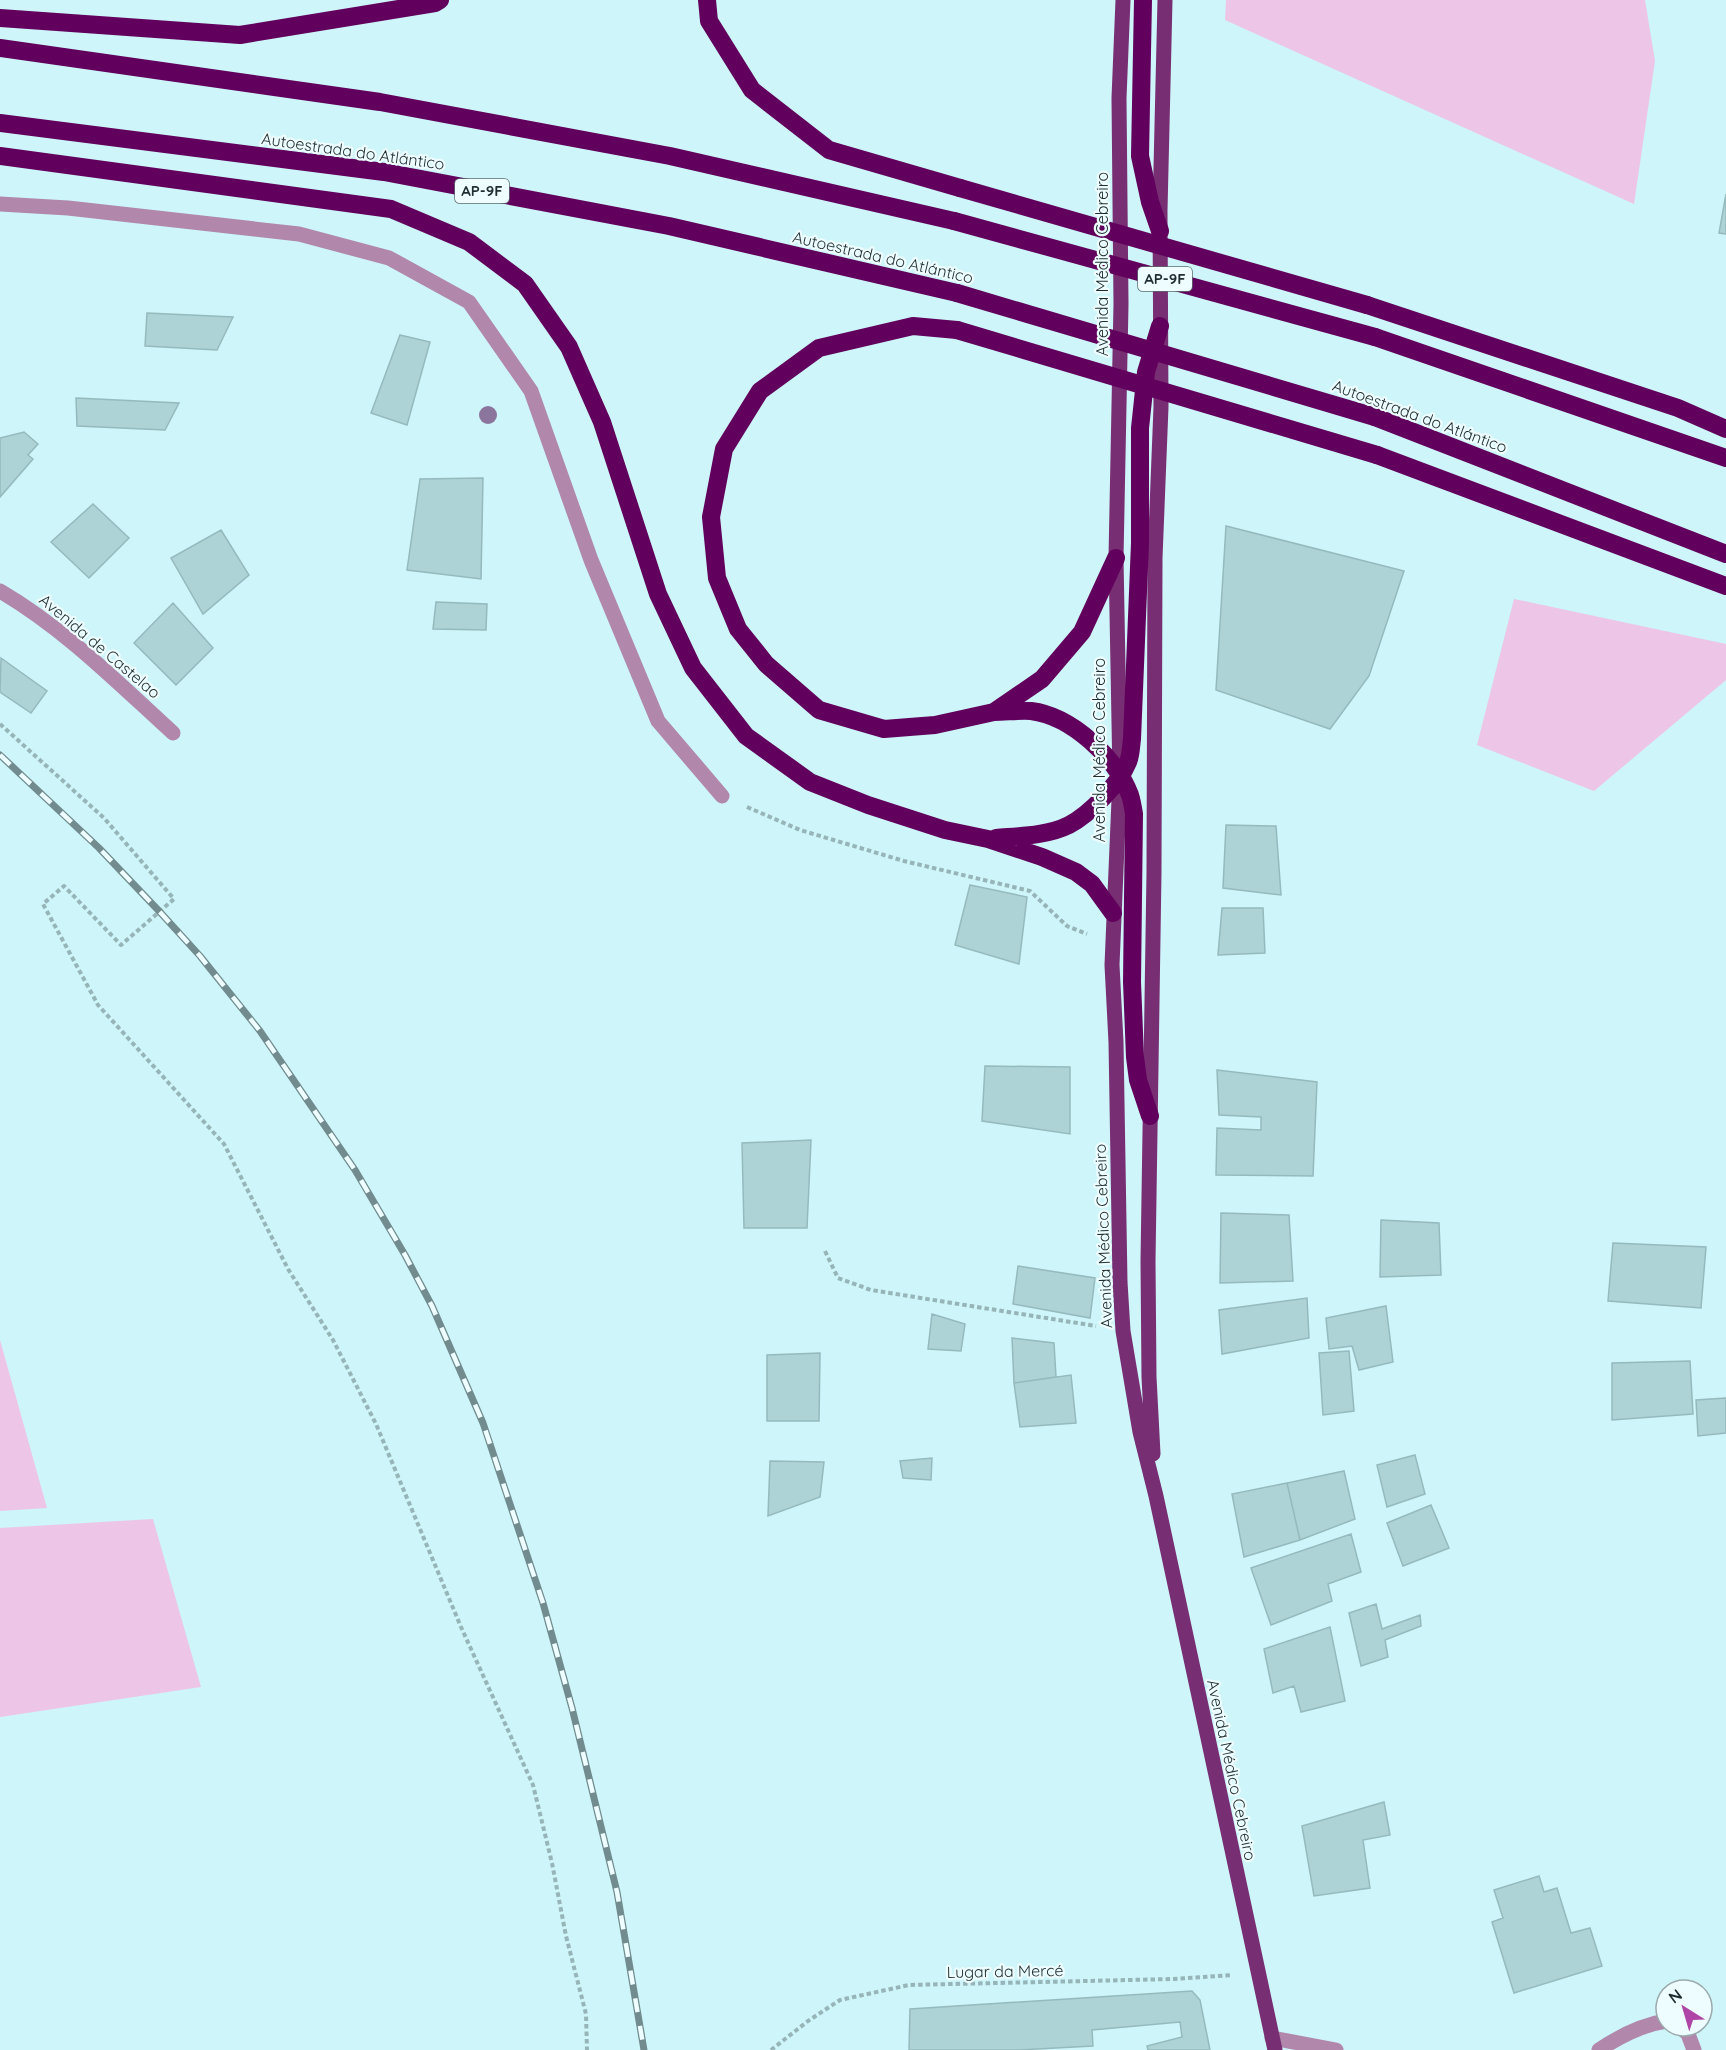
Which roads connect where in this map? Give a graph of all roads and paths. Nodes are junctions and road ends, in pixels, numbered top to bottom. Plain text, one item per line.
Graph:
1 (440, 0) edge
2 (707, 0) edge
3 (1123, 0) edge
4 (1143, 0) edge
5 (1165, 0) edge
6 (0, 18) edge
7 (0, 48) edge
8 (0, 123) edge
9 (0, 156) edge
10 (0, 204) edge
11 (1160, 231) junction
12 (1160, 326) junction
13 (1726, 429) edge
14 (1726, 458) edge
15 (1726, 555) edge
16 (1116, 558) junction
17 (1726, 586) edge
18 (0, 591) edge
19 (994, 712) junction
20 (0, 724) edge
21 (173, 733) dead end
22 (1120, 776) junction
23 (722, 796) joint
24 (988, 839) junction
25 (1113, 913) junction
26 (1112, 944) junction
27 (1150, 1116) junction
28 (825, 1251) dead end
29 (1123, 1331) junction
30 (1156, 1496) junction
31 (1257, 1974) junction
32 (1654, 2023) edge
33 (1273, 2044) edge
34 (587, 2050) edge
35 (771, 2050) edge
36 (1336, 2050) edge
37 (1599, 2050) edge

1 - 6 highway
2 - 13 highway, bridge
3 - 16 main road, Avenida Médico Cebreiro
4 - 11 highway
5 - 11 main road, Avenida Médico Cebreiro
7 - 14 highway, AP-9F, bridge
8 - 15 highway, Autoestrada do Atlántico / AP-9F, bridge
9 - 24 highway
10 - 23 street
11 - 12 main road, Avenida Médico Cebreiro
12 - 22 highway
12 - 27 main road, Avenida Médico Cebreiro
16 - 19 highway
16 - 22 main road, Avenida Médico Cebreiro
17 - 19 highway, bridge
18 - 21 street, Avenida de Castelao
19 - 22 highway
20 - 34 path
22 - 24 highway
22 - 25 main road, Avenida Médico Cebreiro
22 - 27 highway
23 - 26 path
24 - 25 highway
25 - 26 main road, Avenida Médico Cebreiro
26 - 29 main road, Avenida Médico Cebreiro
27 - 30 main road, Avenida Médico Cebreiro
28 - 29 path
29 - 30 main road, Avenida Médico Cebreiro
30 - 31 main road, Avenida Médico Cebreiro
31 - 33 main road, Avenida Médico Cebreiro
31 - 35 path, Lugar da Mercé
32 - 37 street
33 - 36 street

